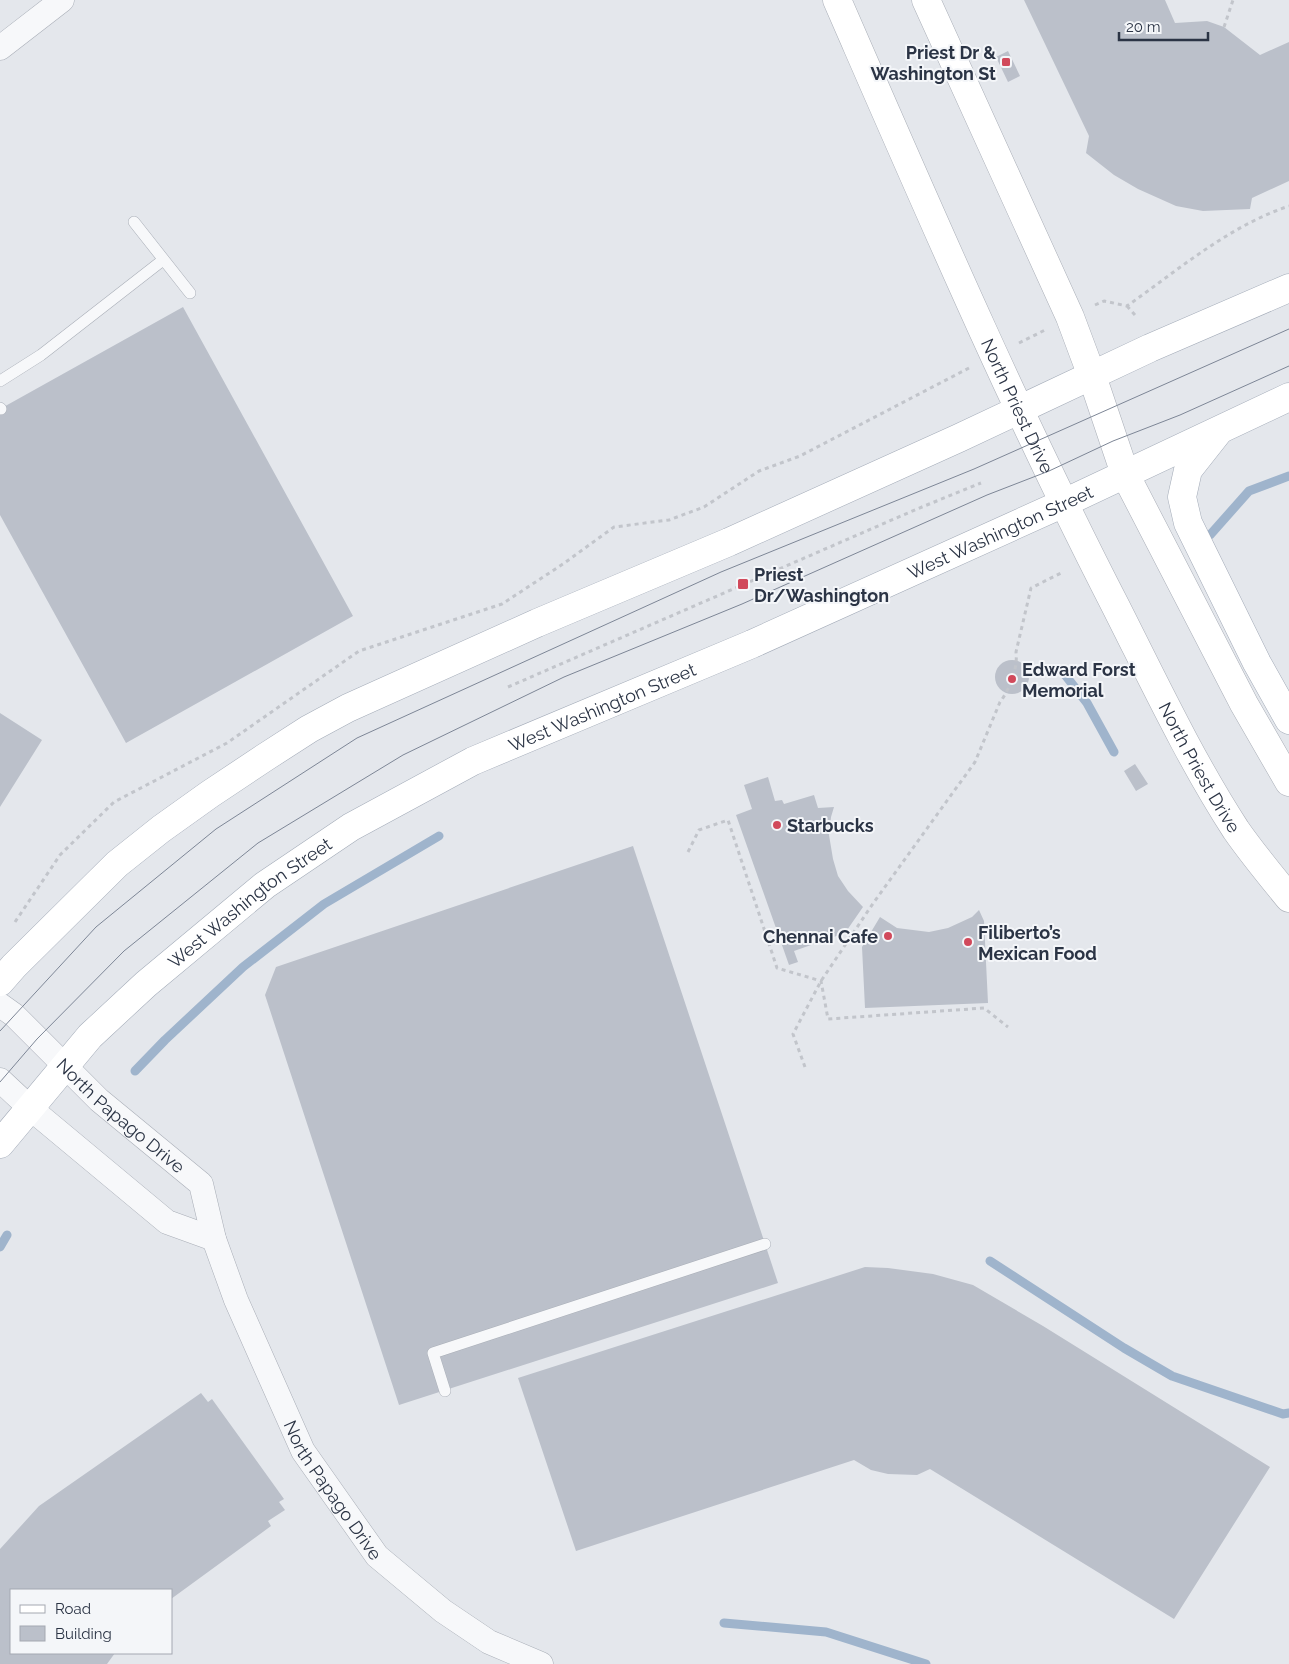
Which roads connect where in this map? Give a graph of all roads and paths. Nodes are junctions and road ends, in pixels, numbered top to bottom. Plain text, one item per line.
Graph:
1 (62, 0) edge
2 (837, 0) edge
3 (926, 0) edge
4 (1234, 0) edge
5 (1224, 27) dead end
6 (0, 48) edge
7 (1289, 206) edge
8 (134, 222) dead end
9 (163, 260) junction
10 (1289, 288) edge
11 (190, 293) dead end
12 (1127, 306) junction
13 (1136, 315) dead end
14 (1070, 317) junction
15 (994, 355) junction
16 (1092, 376) junction
17 (947, 379) dead end
18 (0, 381) edge
19 (1289, 398) edge
20 (1020, 410) junction
21 (1221, 428) junction
22 (1125, 474) junction
23 (981, 483) dead end
24 (1064, 503) junction
25 (1061, 573) dead end
26 (508, 687) dead end
27 (1289, 720) edge
28 (1289, 782) edge
29 (688, 852) dead end
30 (1289, 898) edge
31 (821, 981) junction
32 (0, 982) edge
33 (0, 1005) edge
34 (1008, 1027) dead end
35 (66, 1066) junction
36 (805, 1067) dead end
37 (0, 1080) edge
38 (30, 1108) junction
39 (0, 1144) edge
40 (214, 1240) junction
41 (765, 1244) dead end
42 (445, 1391) dead end
43 (541, 1664) edge

1 - 6 street
2 - 15 main road, North Priest Drive
3 - 14 main road
4 - 5 path
7 - 12 path
8 - 9 lane
9 - 11 lane
9 - 18 lane
10 - 16 main road
12 - 13 path
12 - 14 path
14 - 15 path
14 - 16 main road
15 - 17 path
15 - 20 main road, North Priest Drive
16 - 20 main road
16 - 22 main road
19 - 21 main road, West Washington Street
20 - 24 main road, North Priest Drive
20 - 32 main road
21 - 22 main road, West Washington Street
21 - 27 main road
22 - 24 main road, West Washington Street
22 - 28 main road
23 - 26 path
24 - 30 main road, North Priest Drive
24 - 35 main road, West Washington Street
25 - 31 path
29 - 31 path
31 - 34 path
31 - 36 path
33 - 35 street, North Papago Drive
35 - 38 main road, West Washington Street
35 - 40 street, North Papago Drive
37 - 38 street
38 - 39 main road, West Washington Street
38 - 40 street
40 - 43 street, North Papago Drive
41 - 42 lane

